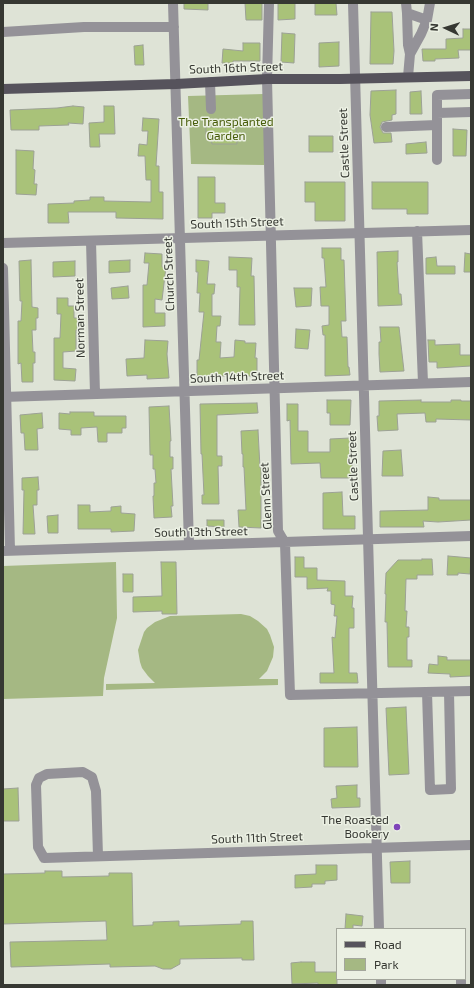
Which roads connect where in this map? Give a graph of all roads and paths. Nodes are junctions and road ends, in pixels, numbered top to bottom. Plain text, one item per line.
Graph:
1 (174, 3) edge
2 (269, 3) edge
3 (353, 3) edge
4 (430, 3) edge
5 (406, 8) edge
6 (427, 20) junction
7 (174, 27) junction
8 (3, 32) edge
9 (410, 54) junction
10 (471, 76) edge
11 (408, 77) junction
12 (266, 79) junction
13 (355, 79) junction
14 (210, 82) junction
15 (176, 84) junction
16 (3, 89) edge
17 (471, 94) edge
18 (211, 108) dead end
19 (471, 112) edge
20 (438, 113) junction
21 (438, 125) junction
22 (386, 126) dead end
23 (437, 160) dead end
24 (471, 230) edge
25 (417, 231) junction
26 (359, 233) junction
27 (270, 235) junction
28 (181, 238) junction
29 (91, 241) junction
30 (3, 243) edge
31 (3, 268) edge
32 (471, 382) edge
33 (423, 383) junction
34 (364, 385) junction
35 (275, 389) junction
36 (185, 391) junction
37 (95, 394) junction
38 (4, 397) edge
39 (471, 536) edge
40 (368, 540) junction
41 (285, 543) junction
42 (189, 545) junction
43 (7, 550) edge
44 (471, 691) edge
45 (427, 692) junction
46 (449, 692) junction
47 (372, 694) junction
48 (471, 845) edge
49 (377, 848) junction
50 (98, 856) junction
51 (379, 928) edge

1 - 7 street, Church Street
2 - 12 street, Glenn Street
3 - 13 street, Castle Street
4 - 6 street
5 - 6 street
5 - 9 street
6 - 9 street
7 - 8 street
7 - 15 street, Church Street
9 - 11 street
10 - 11 main road, South 16th Street
11 - 13 main road, South 16th Street
12 - 13 main road, South 16th Street
12 - 14 main road, South 16th Street
12 - 27 street, Glenn Street
13 - 26 street, Castle Street
14 - 15 main road, South 16th Street
14 - 18 street
15 - 16 main road, South 16th Street
15 - 28 street, Church Street
17 - 20 street
19 - 20 street
20 - 21 street
21 - 22 street
21 - 23 street
24 - 25 street, South 15th Street
25 - 26 street, South 15th Street
25 - 33 street
26 - 27 street, South 15th Street
26 - 34 street, Castle Street
27 - 28 street, South 15th Street
27 - 35 street, Glenn Street
28 - 29 street, South 15th Street
28 - 36 street, Church Street
29 - 30 street, South 15th Street
29 - 37 street, Norman Street
31 - 38 street
32 - 33 street, South 14th Street
33 - 34 street, South 14th Street
34 - 35 street, South 14th Street
34 - 40 street, Castle Street
35 - 36 street, South 14th Street
35 - 41 street, Glenn Street
36 - 37 street, South 14th Street
36 - 42 street, Church Street
37 - 38 street, South 14th Street
38 - 43 street
39 - 40 street, South 13th Street
40 - 41 street, South 13th Street
40 - 47 street, Castle Street
41 - 42 street, South 13th Street
41 - 47 street, Glenn Street
42 - 43 street, South 13th Street
44 - 46 street, Glenn Street
45 - 46 street, Glenn Street
45 - 46 street
45 - 47 street, Glenn Street
47 - 49 street, Castle Street
48 - 49 street, South 11th Street
49 - 50 street, South 11th Street
49 - 51 street, Castle Street
50 - 50 street, South 11th Street

